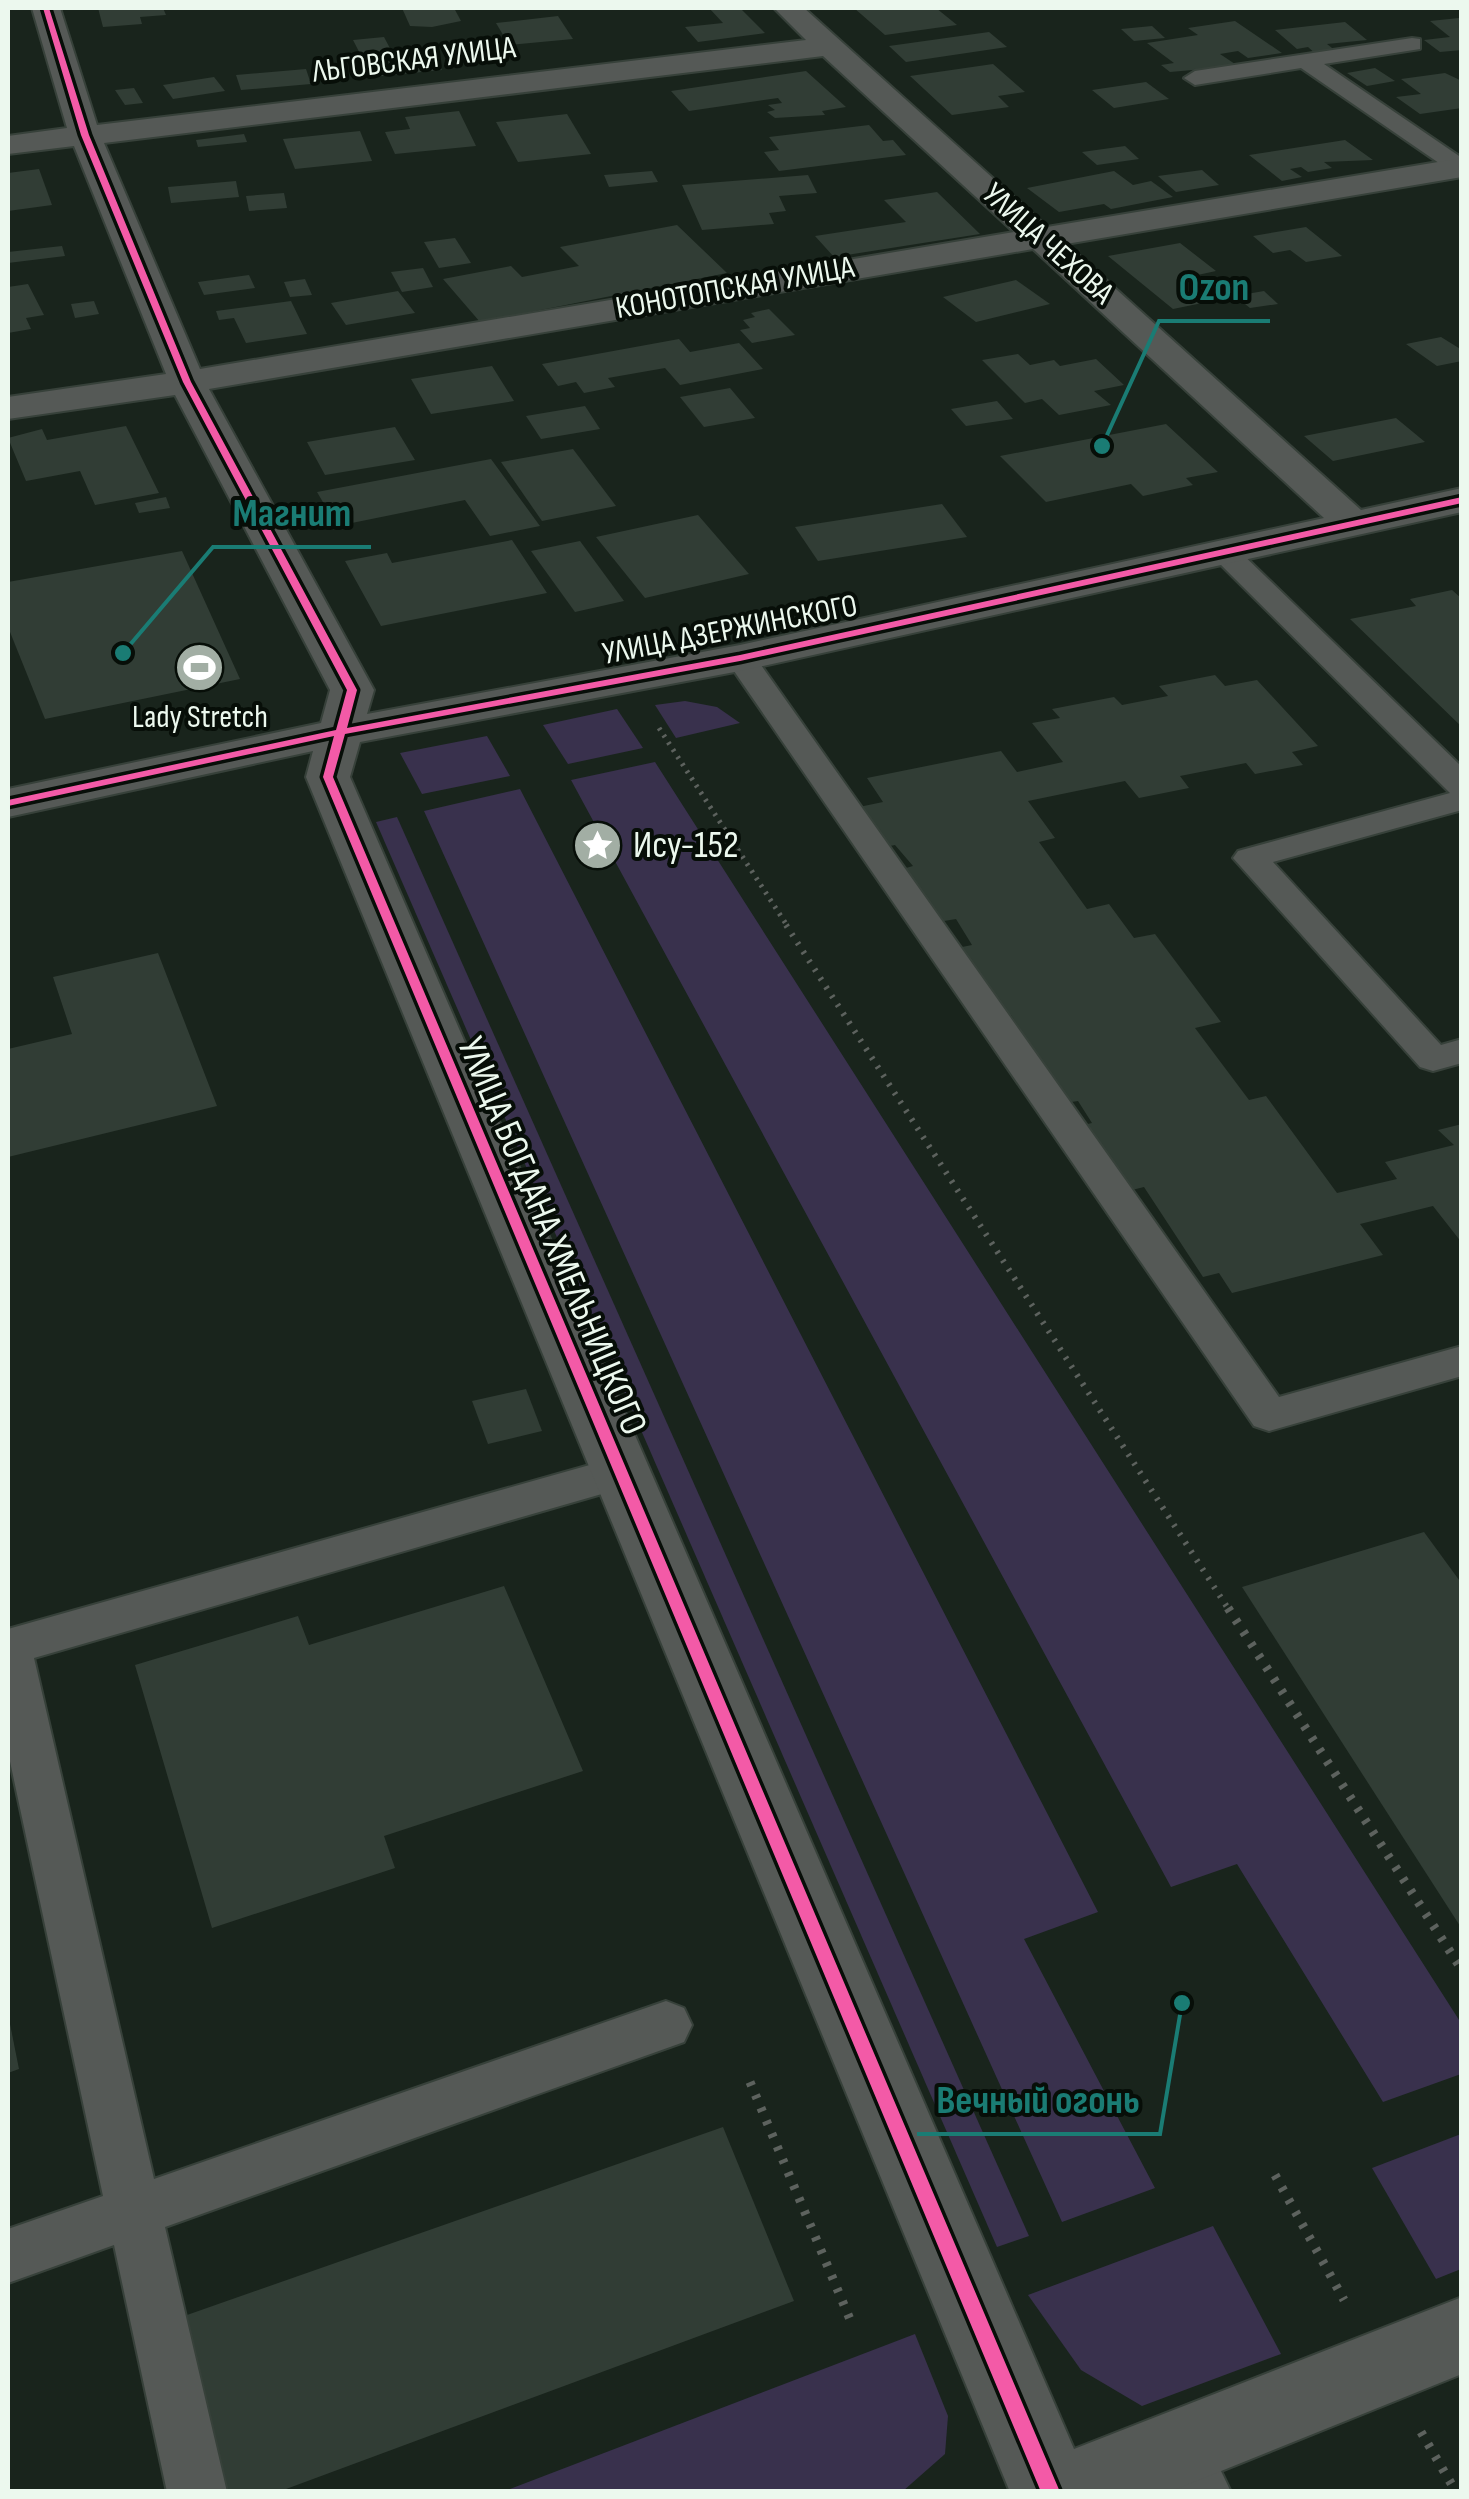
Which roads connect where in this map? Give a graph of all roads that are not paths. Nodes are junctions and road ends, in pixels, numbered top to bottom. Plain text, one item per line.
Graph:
1 (46, 8) edge
2 (788, 8) edge
3 (1412, 44) dead end
4 (829, 46) junction
5 (1305, 61) junction
6 (1195, 78) dead end
7 (86, 135) junction
8 (8, 145) edge
9 (1460, 167) edge
10 (1039, 236) junction
11 (188, 382) junction
12 (8, 408) edge
13 (1462, 500) edge
14 (1352, 522) junction
15 (1223, 551) junction
16 (740, 658) junction
17 (341, 732) junction
18 (1462, 786) edge
19 (1462, 800) edge
20 (8, 803) edge
21 (1462, 1052) edge
22 (1462, 1361) edge
23 (618, 1472) junction
24 (666, 2025) dead end
25 (135, 2212) junction
26 (8, 2256) edge
27 (1462, 2335) edge
28 (1190, 2470) edge
29 (197, 2492) edge
30 (1051, 2492) edge
31 (1067, 2492) edge

1 - 7 street, УЛИЦА БОГДАНА ХМЕЛЬНИЦКОГО
2 - 4 street, УЛИЦА ЧЕХОВА
3 - 5 lane
4 - 7 street, ЛЬГОВСКАЯ УЛИЦА
4 - 10 street, УЛИЦА ЧЕХОВА
5 - 6 lane
5 - 9 lane
7 - 8 street, ЛЬГОВСКАЯ УЛИЦА
7 - 11 street, УЛИЦА БОГДАНА ХМЕЛЬНИЦКОГО
9 - 10 street, КОНОТОПСКАЯ УЛИЦА
10 - 11 street, КОНОТОПСКАЯ УЛИЦА
10 - 14 street, УЛИЦА ЧЕХОВА
11 - 12 street, КОНОТОПСКАЯ УЛИЦА
11 - 17 street, УЛИЦА БОГДАНА ХМЕЛЬНИЦКОГО
13 - 14 street, УЛИЦА ДЗЕРЖИНСКОГО
14 - 15 street, УЛИЦА ДЗЕРЖИНСКОГО
15 - 16 street, УЛИЦА ДЗЕРЖИНСКОГО
15 - 18 lane
16 - 17 street, УЛИЦА ДЗЕРЖИНСКОГО
16 - 22 lane
17 - 20 street, УЛИЦА ДЗЕРЖИНСКОГО
17 - 23 street, УЛИЦА БОГДАНА ХМЕЛЬНИЦКОГО
19 - 21 lane
23 - 25 lane
23 - 30 street, УЛИЦА БОГДАНА ХМЕЛЬНИЦКОГО
24 - 25 lane
25 - 26 lane
25 - 29 lane
27 - 28 street
28 - 31 street

